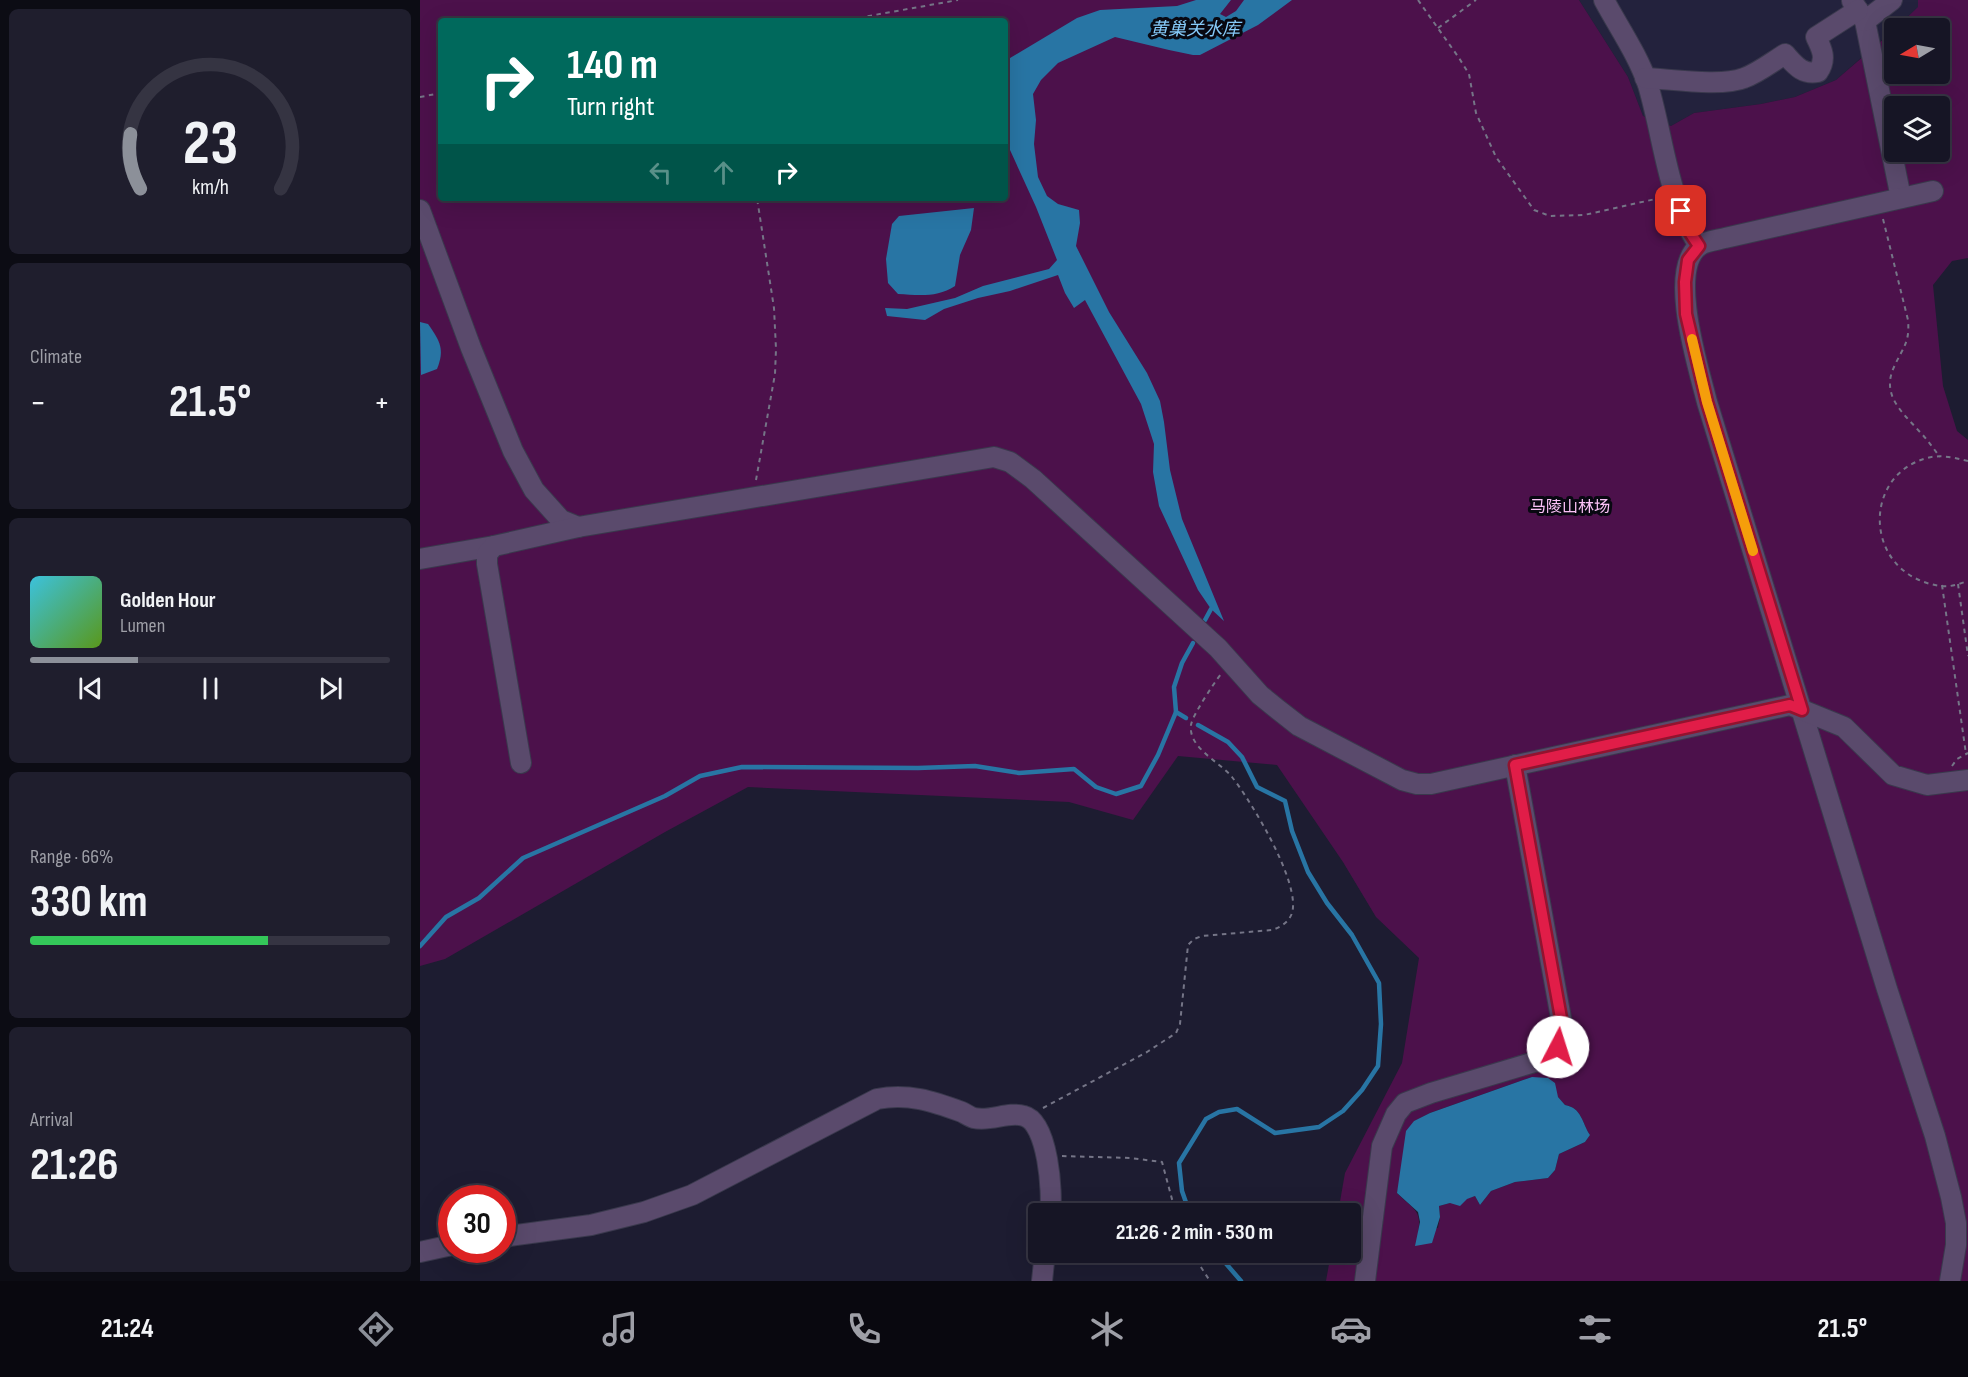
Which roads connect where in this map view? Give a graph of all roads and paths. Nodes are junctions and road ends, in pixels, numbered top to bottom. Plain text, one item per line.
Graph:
1 (958, 0) edge
2 (1418, 0) edge
3 (1476, 0) edge
4 (1604, 0) edge
5 (1893, 0) edge
6 (1858, 11) edge
7 (859, 18) edge
8 (1438, 28) junction
9 (1645, 78) junction
10 (438, 94) edge
11 (420, 97) edge
12 (1933, 190) dead end
13 (1675, 194) junction
14 (1896, 199) junction
15 (757, 201) edge
16 (420, 210) edge
17 (1699, 246) junction
18 (1940, 457) junction
19 (1968, 461) edge
20 (753, 498) junction
21 (578, 527) junction
22 (494, 546) junction
23 (420, 559) edge
24 (1968, 581) edge
25 (1958, 584) junction
26 (1942, 585) junction
27 (1968, 656) edge
28 (1229, 662) junction
29 (1802, 710) junction
30 (1966, 754) dead end
31 (521, 763) dead end
32 (1515, 765) junction
33 (1968, 780) edge
34 (1027, 1116) junction
35 (1046, 1156) junction
36 (1050, 1203) edge
37 (1173, 1203) edge
38 (516, 1235) edge
39 (438, 1248) edge
40 (420, 1252) edge
41 (1044, 1263) edge
42 (1198, 1263) edge
43 (1042, 1281) edge
44 (1210, 1281) edge
45 (1365, 1281) edge
46 (1950, 1281) edge

1 - 7 path
2 - 8 path
3 - 8 path
4 - 9 street
5 - 6 street
6 - 9 street
6 - 14 street
8 - 13 path
9 - 13 street
10 - 11 path
12 - 14 street
13 - 17 street
14 - 17 street
14 - 18 path
15 - 20 path
16 - 21 street
17 - 29 street
18 - 19 path
18 - 26 path
20 - 21 street
20 - 28 street
21 - 22 street
22 - 23 street
22 - 31 street
24 - 25 path
25 - 26 path
25 - 27 path
26 - 30 path
28 - 32 street
28 - 34 path
29 - 32 street
29 - 33 street
29 - 46 street
32 - 45 street
34 - 35 street
34 - 38 street
35 - 36 street
35 - 37 path
39 - 40 street
41 - 43 street
42 - 44 path

